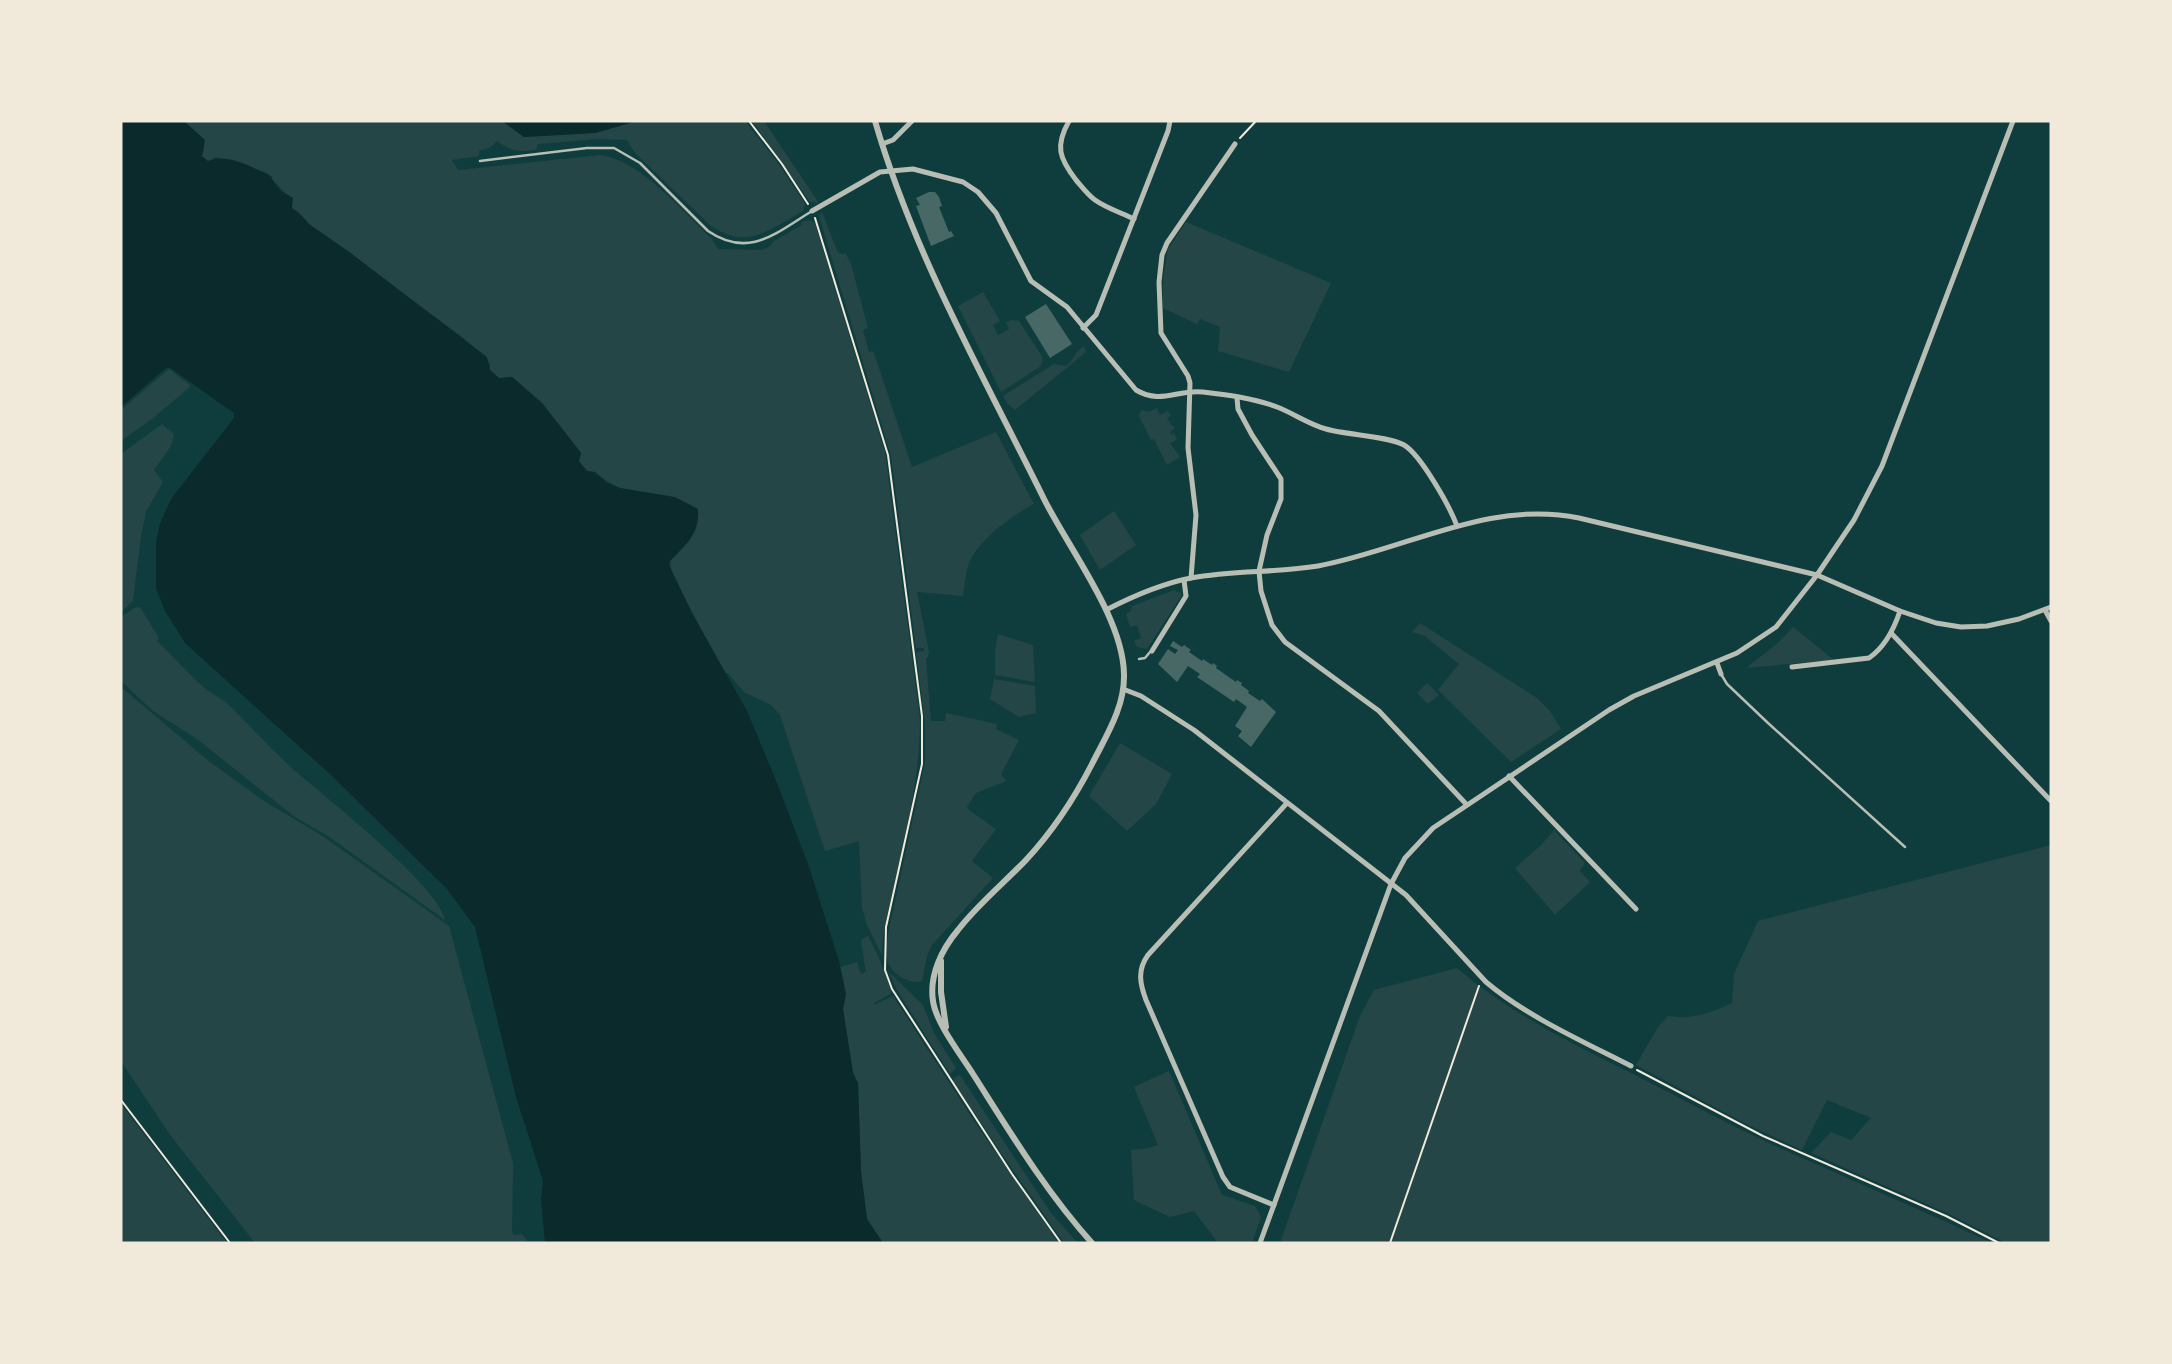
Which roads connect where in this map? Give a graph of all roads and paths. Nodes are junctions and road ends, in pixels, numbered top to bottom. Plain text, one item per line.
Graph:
1 (749, 121) edge
2 (875, 121) edge
3 (912, 121) edge
4 (1069, 121) edge
5 (1170, 121) edge
6 (1256, 121) edge
7 (2013, 121) edge
8 (882, 144) junction
9 (1236, 144) joint
10 (480, 161) dead end
11 (891, 170) junction
12 (812, 211) junction
13 (1135, 219) junction
14 (1083, 327) junction
15 (1190, 391) junction
16 (1237, 398) junction
17 (1457, 526) junction
18 (1259, 571) junction
19 (1817, 575) junction
20 (1187, 579) junction
21 (2048, 609) edge
22 (1106, 610) junction
23 (1900, 611) junction
24 (2051, 621) edge
25 (1891, 633) junction
26 (1152, 650) joint
27 (1139, 659) dead end
28 (1717, 663) junction
29 (1792, 667) dead end
30 (1721, 674) joint
31 (1123, 689) junction
32 (1509, 776) junction
33 (2051, 801) edge
34 (1287, 803) junction
35 (1466, 804) junction
36 (1905, 847) dead end
37 (1391, 884) junction
38 (1636, 909) dead end
39 (1479, 986) dead end
40 (1630, 1066) joint
41 (121, 1100) edge
42 (1274, 1205) junction
43 (230, 1243) edge
44 (1061, 1243) edge
45 (1093, 1243) edge
46 (1260, 1243) edge
47 (1390, 1243) edge
48 (1999, 1243) edge

1 - 12 path
2 - 8 street
3 - 8 street
4 - 13 street
5 - 13 street
6 - 9 path
7 - 19 street
8 - 11 street
9 - 15 street
10 - 12 lane
11 - 12 street
11 - 14 street
11 - 22 street
12 - 44 path
13 - 14 street
14 - 15 street
15 - 16 street
15 - 20 street
16 - 17 street
16 - 18 street
17 - 18 street
17 - 19 street
18 - 20 street
18 - 35 street
19 - 23 street
19 - 28 street
20 - 22 street
20 - 26 street
21 - 23 street
21 - 24 street
22 - 31 street
23 - 25 street
25 - 29 street
25 - 33 street
26 - 27 lane
28 - 30 street
28 - 32 street
30 - 36 lane
31 - 34 street
31 - 45 street
32 - 35 street
32 - 38 street
34 - 37 street
34 - 42 street
35 - 37 street
37 - 40 street
37 - 42 street
39 - 47 path
40 - 48 path
41 - 43 path
42 - 46 street

